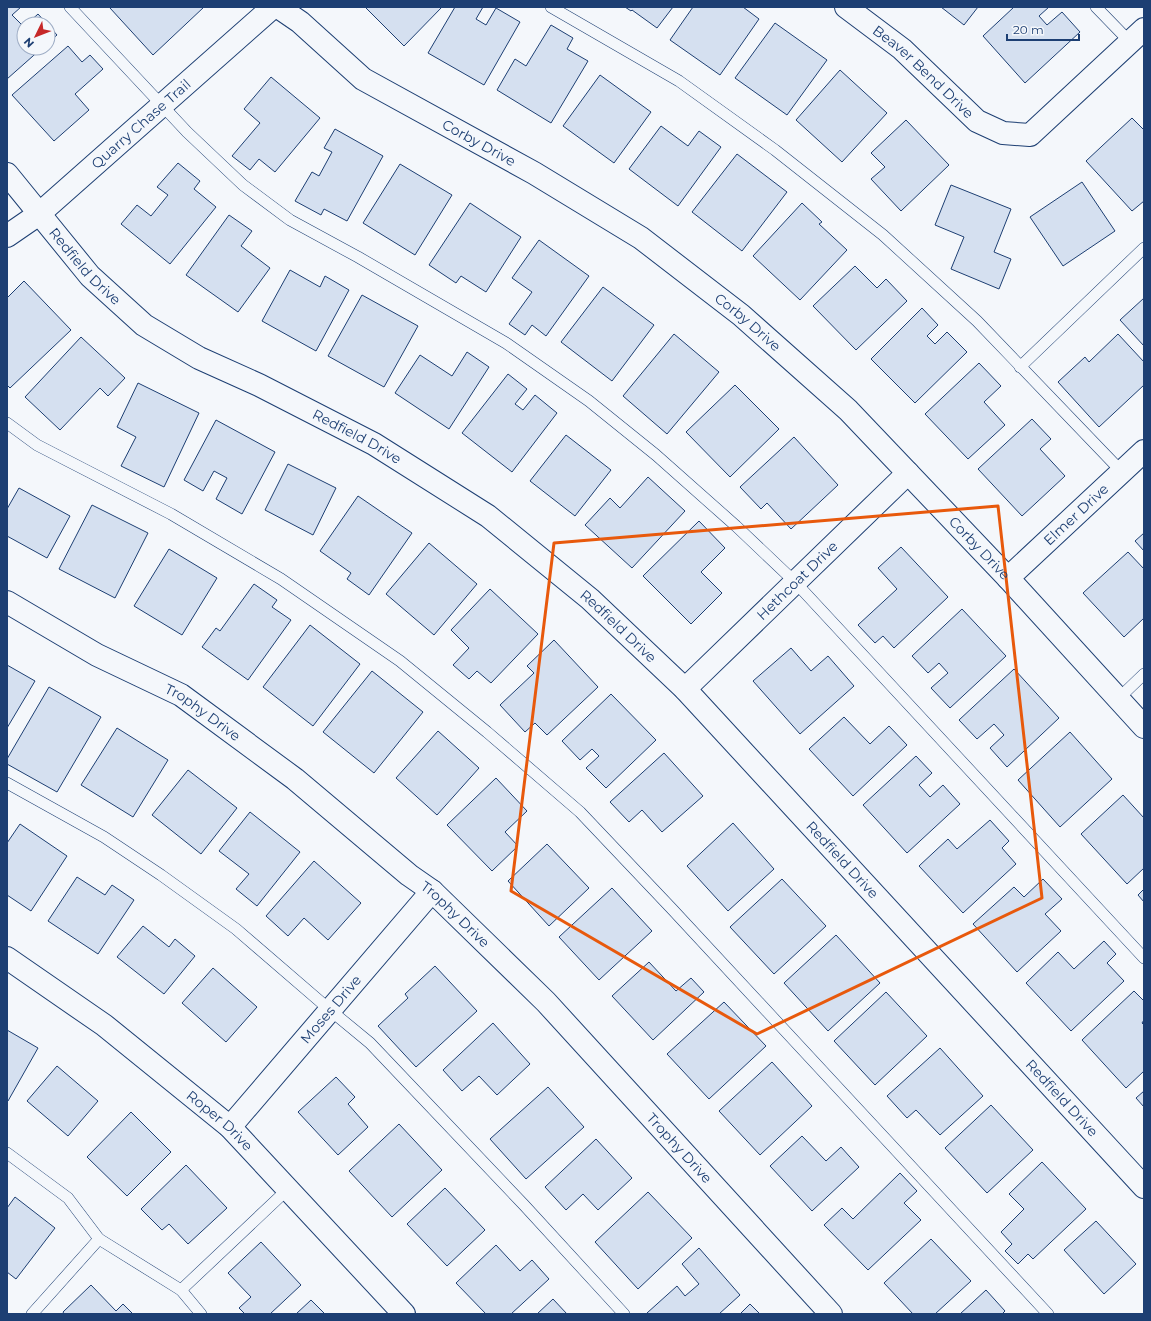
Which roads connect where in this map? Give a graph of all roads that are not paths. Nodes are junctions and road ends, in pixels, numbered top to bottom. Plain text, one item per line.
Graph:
1 (70, 7) edge
2 (272, 7) edge
3 (278, 7) edge
4 (551, 7) edge
5 (846, 7) edge
6 (1096, 7) edge
7 (1137, 36) edge
8 (162, 105) junction
9 (7, 174) edge
10 (39, 214) junction
11 (7, 236) edge
12 (1144, 248) edge
13 (1020, 367) junction
14 (7, 423) edge
15 (1144, 451) edge
16 (908, 472) junction
17 (1122, 472) junction
18 (1008, 578) junction
19 (795, 582) junction
20 (7, 602) edge
21 (1144, 674) edge
22 (685, 689) junction
23 (1118, 699) junction
24 (1144, 727) edge
25 (7, 783) edge
26 (432, 891) junction
27 (7, 958) edge
28 (1144, 958) edge
29 (330, 1010) junction
30 (230, 1127) junction
31 (7, 1153) edge
32 (1144, 1188) edge
33 (288, 1189) junction
34 (99, 1239) junction
35 (182, 1290) junction
36 (32, 1314) edge
37 (201, 1314) edge
38 (404, 1314) edge
39 (624, 1314) edge
40 (830, 1314) edge
41 (1048, 1314) edge

1 - 8 lane
2 - 8 street, Quarry Chase Trail
3 - 16 street, Corby Drive
4 - 13 lane
5 - 7 street, Beaver Bend Drive
6 - 7 lane
8 - 10 street, Quarry Chase Trail
8 - 19 lane
9 - 10 street, Redfield Drive
10 - 11 street, Quarry Chase Trail
10 - 22 street, Redfield Drive
12 - 13 lane
13 - 17 lane
14 - 41 lane
15 - 17 street, Elmer Drive
16 - 18 street, Corby Drive
16 - 19 street, Hethcoat Drive
17 - 18 street, Elmer Drive
18 - 23 street, Corby Drive
19 - 22 street, Hethcoat Drive
19 - 28 lane
20 - 26 street, Trophy Drive
21 - 23 lane
22 - 32 street, Redfield Drive
23 - 24 street, Corby Drive
25 - 29 lane
26 - 29 street, Moses Drive
26 - 40 street, Trophy Drive
27 - 30 street, Roper Drive
29 - 30 street, Moses Drive
29 - 39 lane
30 - 33 street, Roper Drive
31 - 34 lane
33 - 35 lane
33 - 38 street, Roper Drive
34 - 35 lane
34 - 36 lane
35 - 37 lane

